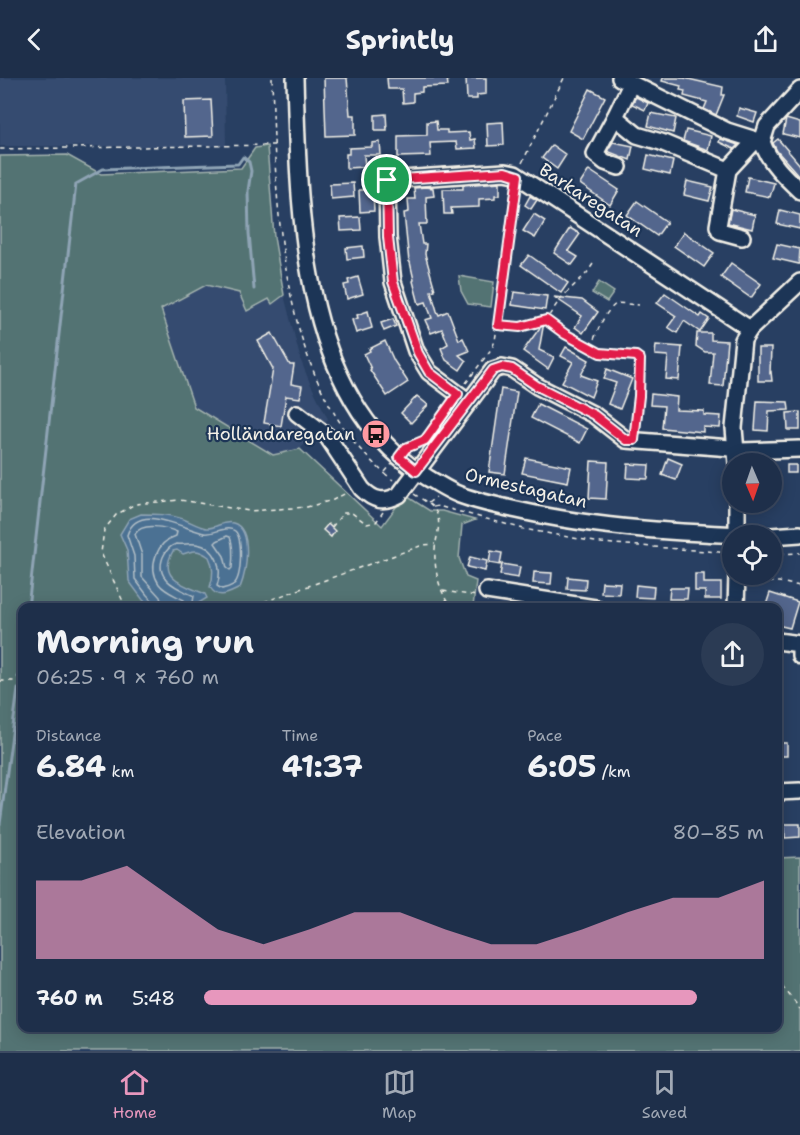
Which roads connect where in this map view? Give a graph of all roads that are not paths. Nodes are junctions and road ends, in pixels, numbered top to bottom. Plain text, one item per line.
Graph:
1 (295, 78) edge
2 (625, 81) edge
3 (800, 90) edge
4 (615, 117) junction
5 (759, 142) junction
6 (619, 167) dead end
7 (728, 170) junction
8 (800, 191) edge
9 (742, 237) dead end
10 (800, 282) edge
11 (750, 329) junction
12 (464, 398) junction
13 (297, 413) dead end
14 (800, 449) edge
15 (734, 453) edge
16 (737, 453) edge
17 (740, 453) edge
18 (416, 471) junction
19 (722, 534) edge
20 (800, 534) edge
21 (782, 535) edge
22 (737, 585) edge
23 (487, 591) road end
24 (563, 603) edge
25 (736, 603) edge
26 (782, 642) edge
27 (800, 657) edge
28 (800, 791) edge
29 (782, 792) edge

1 - 18 street, Ormestagatan
2 - 4 street
2 - 5 street
3 - 5 street
4 - 6 street
4 - 7 street
5 - 7 street
5 - 8 street
7 - 9 street
10 - 11 street
11 - 12 street, Barkaregatan
11 - 16 street
12 - 15 street
12 - 18 street
13 - 18 street
14 - 17 street
18 - 19 street, Ormestagatan
20 - 21 street, Ormestagatan
22 - 25 street
23 - 24 street
26 - 27 street
28 - 29 street

